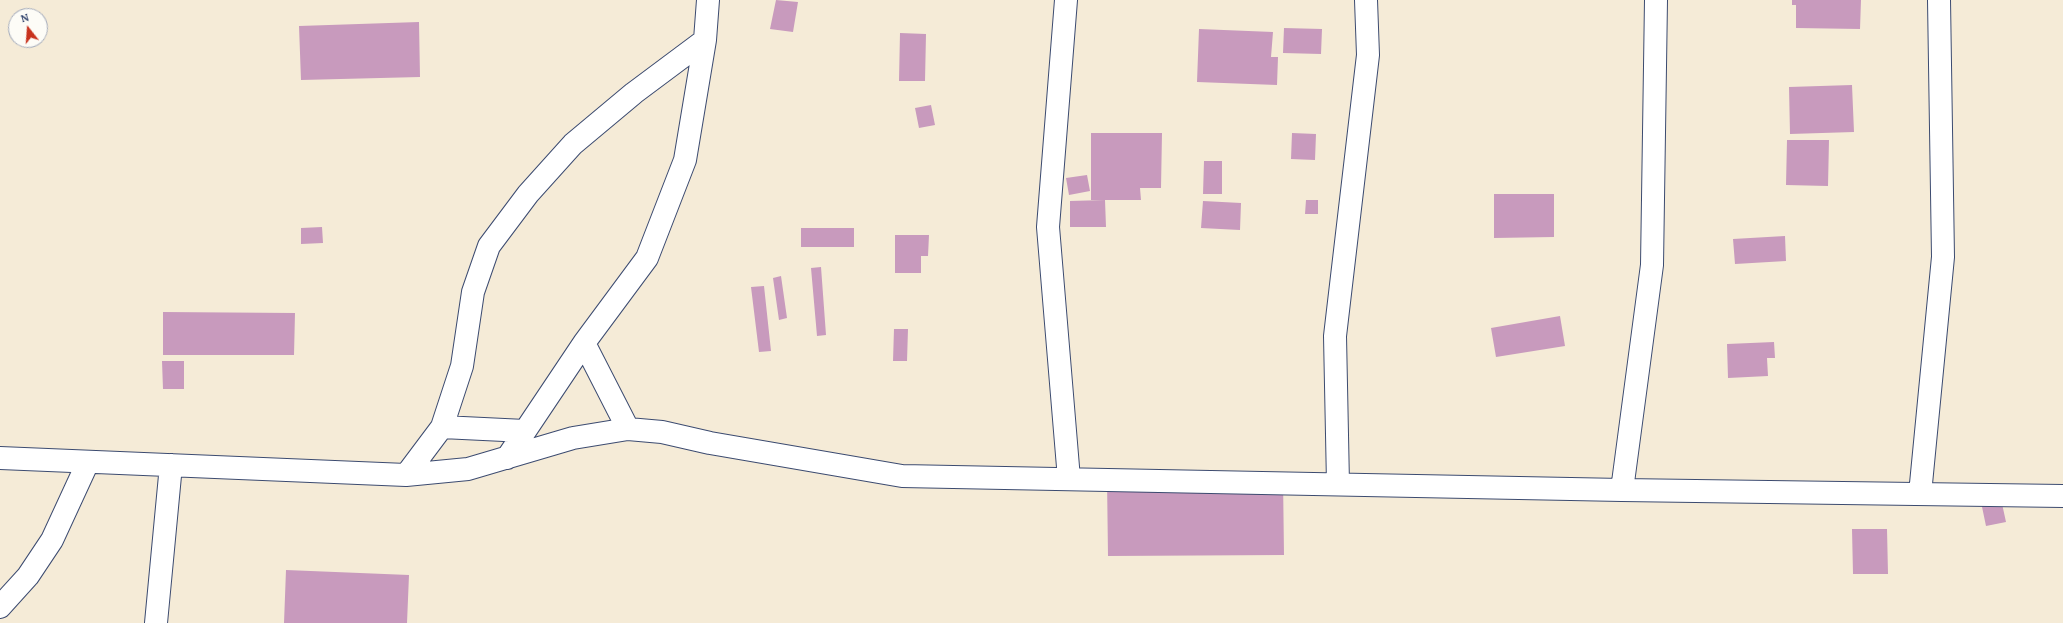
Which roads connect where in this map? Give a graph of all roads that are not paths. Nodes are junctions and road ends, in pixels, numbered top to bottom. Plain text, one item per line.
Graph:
1 (708, 0) edge
2 (1066, 0) edge
3 (1366, 0) edge
4 (1656, 0) edge
5 (1939, 0) edge
6 (705, 40) junction
7 (584, 343) junction
8 (442, 428) junction
9 (628, 429) junction
10 (525, 431) junction
11 (0, 458) edge
12 (507, 458) junction
13 (88, 462) junction
14 (171, 465) junction
15 (406, 475) junction
16 (1069, 479) junction
17 (1338, 484) junction
18 (1622, 490) junction
19 (1920, 494) junction
20 (2063, 496) edge
21 (0, 606) edge
22 (156, 623) edge

1 - 6 street
2 - 16 street
3 - 17 street
4 - 18 street
5 - 19 street
6 - 7 street
6 - 8 street
7 - 9 street
7 - 10 street
8 - 10 street
8 - 15 street
9 - 12 street
9 - 16 street
10 - 12 street
11 - 13 street
12 - 15 street
13 - 14 street
13 - 21 street
14 - 15 street
14 - 22 street
16 - 17 street
17 - 18 street
18 - 19 street
19 - 20 street

